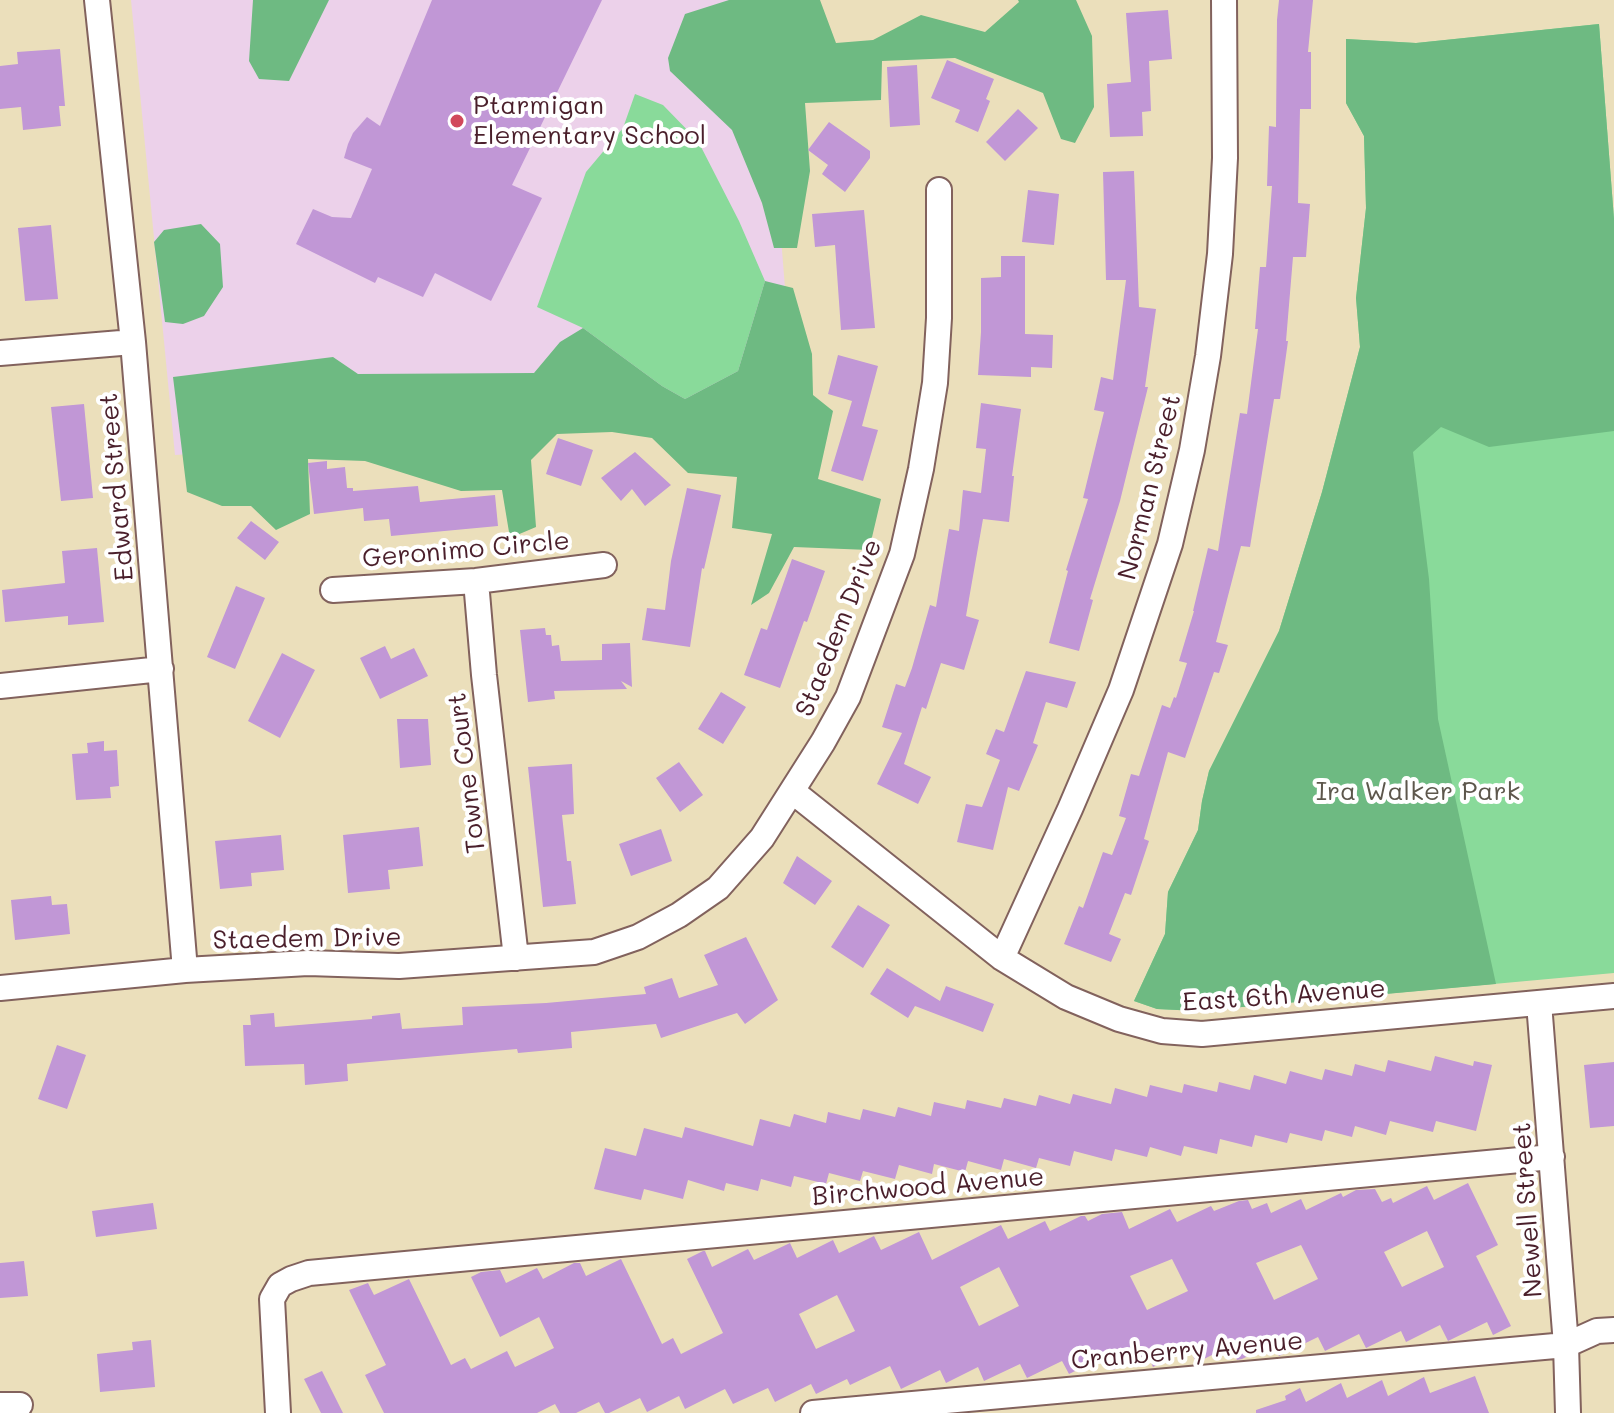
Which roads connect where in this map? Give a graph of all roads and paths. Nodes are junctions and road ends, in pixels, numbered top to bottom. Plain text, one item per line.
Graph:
1 (97, 0) edge
2 (1224, 0) edge
3 (939, 190) dead end
4 (133, 342) junction
5 (0, 353) edge
6 (604, 565) dead end
7 (476, 581) junction
8 (333, 590) dead end
9 (161, 669) junction
10 (0, 686) edge
11 (792, 791) junction
12 (516, 958) junction
13 (1002, 958) junction
14 (185, 970) junction
15 (0, 988) edge
16 (1614, 996) edge
17 (1539, 1003) junction
18 (1552, 1157) junction
19 (1614, 1330) edge
20 (1566, 1345) junction
21 (278, 1413) edge
22 (813, 1413) edge
23 (1568, 1413) edge

1 - 4 street, Edward Street
2 - 13 street, Norman Street
3 - 11 street, Staedem Drive
4 - 5 street
4 - 9 street, Edward Street
6 - 7 street, Geronimo Circle
7 - 8 street, Geronimo Circle
7 - 12 street, Towne Court
9 - 10 street
9 - 14 street, Edward Street
11 - 12 street, Staedem Drive
11 - 13 street, East 6th Avenue
12 - 14 street, Staedem Drive
13 - 17 street, East 6th Avenue
14 - 15 street
16 - 17 street, East 6th Avenue
17 - 18 street, Newell Street
18 - 20 street, Newell Street
18 - 21 street, Birchwood Avenue
19 - 20 street, Cranberry Avenue
20 - 22 street, Cranberry Avenue
20 - 23 street, Newell Street

